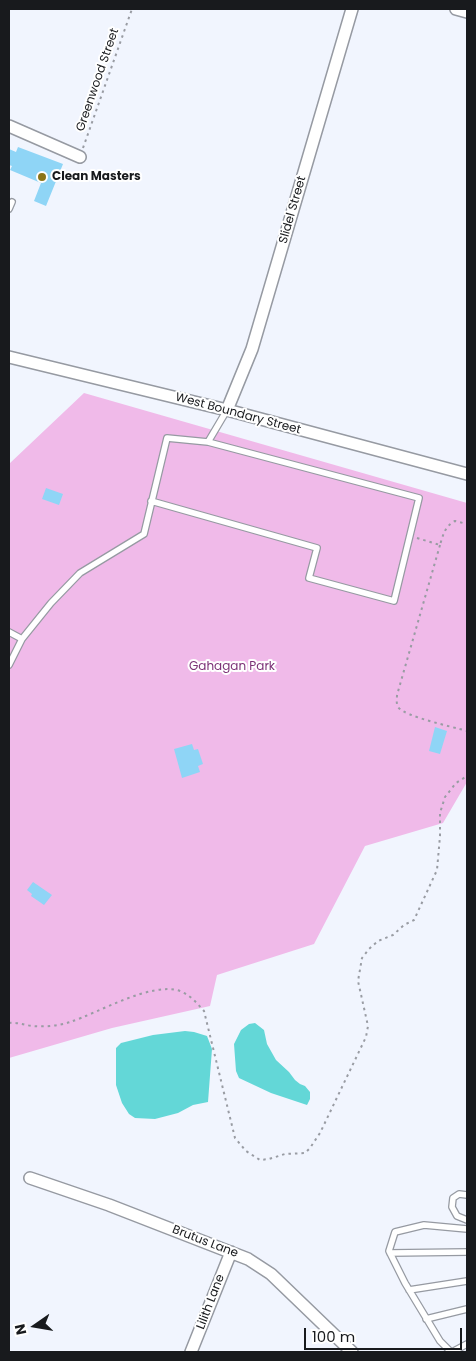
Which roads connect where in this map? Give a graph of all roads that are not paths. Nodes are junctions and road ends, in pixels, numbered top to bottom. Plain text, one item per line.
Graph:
1 (352, 9) edge
2 (456, 9) edge
3 (467, 12) edge
4 (9, 126) edge
5 (80, 157) road end
6 (12, 202) dead end
7 (9, 209) edge
8 (9, 357) edge
9 (227, 410) junction
10 (208, 442) junction
11 (467, 474) edge
12 (151, 501) junction
13 (9, 632) edge
14 (22, 639) junction
15 (9, 665) edge
16 (30, 1178) dead end
17 (467, 1195) edge
18 (467, 1220) edge
19 (467, 1229) edge
20 (230, 1252) junction
21 (467, 1252) edge
22 (390, 1253) junction
23 (467, 1281) edge
24 (409, 1290) junction
25 (467, 1309) edge
26 (426, 1319) junction
27 (467, 1344) edge
28 (191, 1352) edge
29 (352, 1352) edge
30 (452, 1352) edge

1 - 9 street, Slidel Street
2 - 3 street
4 - 5 street
6 - 7 lane
8 - 9 street, West Boundary Street
9 - 10 lane
9 - 11 street, West Boundary Street
10 - 12 lane
10 - 12 lane
12 - 14 lane
13 - 14 lane
14 - 15 lane
16 - 20 street, Brutus Lane
17 - 18 lane
19 - 22 lane
20 - 28 street, Lilith Lane
20 - 29 street, Brutus Lane
21 - 22 lane
22 - 24 lane
23 - 24 lane
24 - 26 lane
25 - 26 lane
26 - 30 lane
27 - 30 lane

